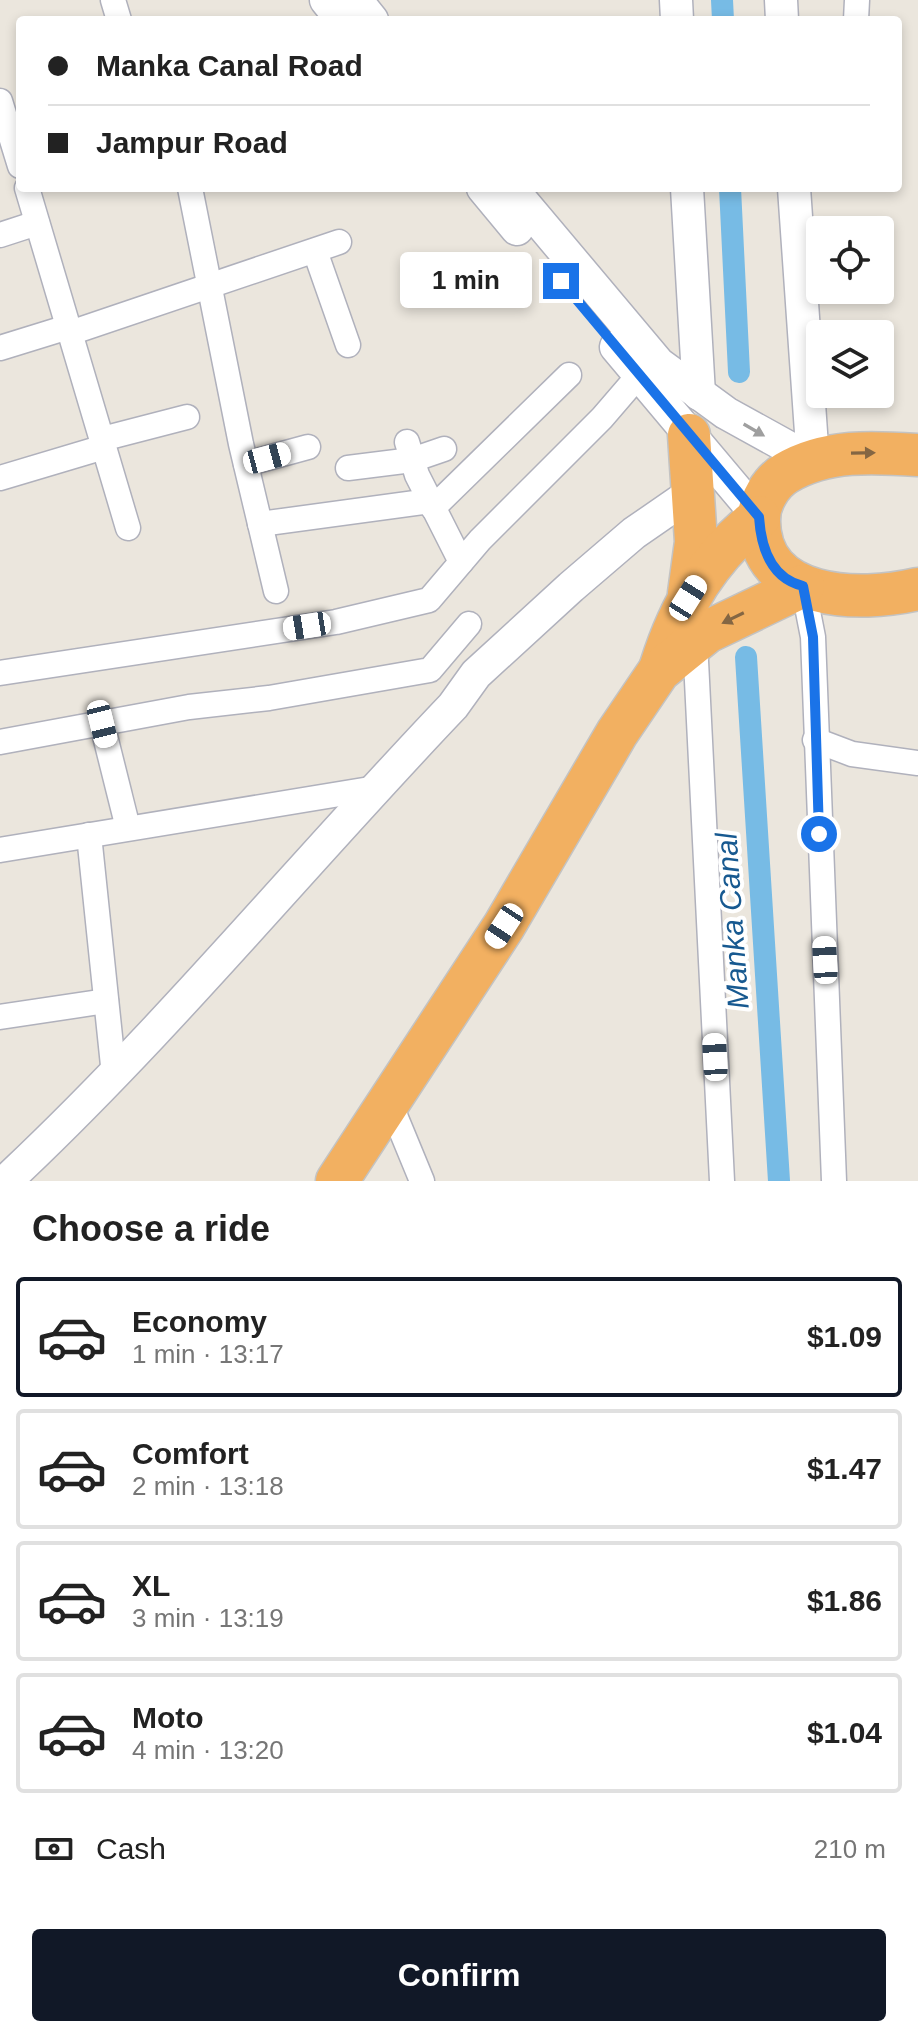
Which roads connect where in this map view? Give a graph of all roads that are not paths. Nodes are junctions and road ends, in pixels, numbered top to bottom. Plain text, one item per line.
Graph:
1 (336, 11) edge
2 (356, 16) edge
3 (6, 113) edge
4 (16, 151) edge
5 (28, 192) edge
6 (191, 192) edge
7 (486, 192) edge
8 (514, 192) edge
9 (687, 192) edge
10 (794, 192) edge
11 (37, 223) junction
12 (0, 235) edge
13 (339, 242) dead end
14 (315, 251) junction
15 (210, 287) junction
16 (69, 330) junction
17 (348, 345) dead end
18 (0, 348) edge
19 (569, 375) dead end
20 (639, 375) junction
21 (699, 394) junction
22 (187, 417) dead end
23 (689, 435) junction
24 (103, 443) junction
25 (308, 447) dead end
26 (444, 449) dead end
27 (410, 451) junction
28 (918, 455) edge
29 (813, 461) junction
30 (246, 464) junction
31 (348, 468) dead end
32 (0, 478) edge
33 (692, 493) junction
34 (432, 505) junction
35 (759, 517) junction
36 (260, 524) junction
37 (128, 528) dead end
38 (461, 562) junction
39 (803, 586) junction
40 (918, 589) edge
41 (276, 591) dead end
42 (688, 598) junction
43 (469, 624) dead end
44 (695, 641) junction
45 (430, 670) junction
46 (659, 671) junction
47 (0, 673) edge
48 (453, 706) junction
49 (102, 724) junction
50 (815, 740) junction
51 (0, 742) edge
52 (918, 763) edge
53 (376, 788) junction
54 (128, 828) junction
55 (89, 835) junction
56 (0, 850) edge
57 (106, 1001) junction
58 (0, 1017) edge
59 (114, 1075) junction
60 (389, 1101) junction
61 (6, 1181) edge
62 (337, 1181) edge
63 (422, 1181) edge
64 (722, 1181) edge
65 (834, 1181) edge

1 - 2 street
3 - 4 street
5 - 11 street
6 - 15 street
7 - 20 street
8 - 21 street
9 - 21 street
10 - 29 street
11 - 12 street
11 - 16 street
13 - 14 street
14 - 15 street
14 - 17 street
15 - 16 street
15 - 30 street
16 - 18 street
16 - 24 street
19 - 34 street
20 - 23 street
20 - 38 street
21 -> 29 street
22 - 24 street
23 - 33 highway
23 - 35 street
24 - 32 street
24 - 37 street
25 - 30 street
26 - 27 street
27 - 31 street
27 - 34 street
29 -> 28 highway
29 - 35 highway
30 - 36 street
33 - 42 highway
33 - 48 street
34 - 36 street
34 - 38 street
35 - 39 highway
35 - 42 highway
36 - 41 street
38 - 47 street
39 - 40 highway
39 -> 44 highway
39 - 50 street
42 - 46 highway
43 - 45 street
44 - 46 highway
44 - 64 street
45 - 48 street
45 - 49 street
46 - 60 highway
48 - 53 street
49 - 51 street
49 - 54 street
50 - 52 street
50 - 65 street
53 - 54 street
53 - 59 street
54 - 55 street
55 - 56 street
55 - 57 street
57 - 58 street
57 - 59 street
59 - 61 street
60 - 62 highway
60 - 63 street

